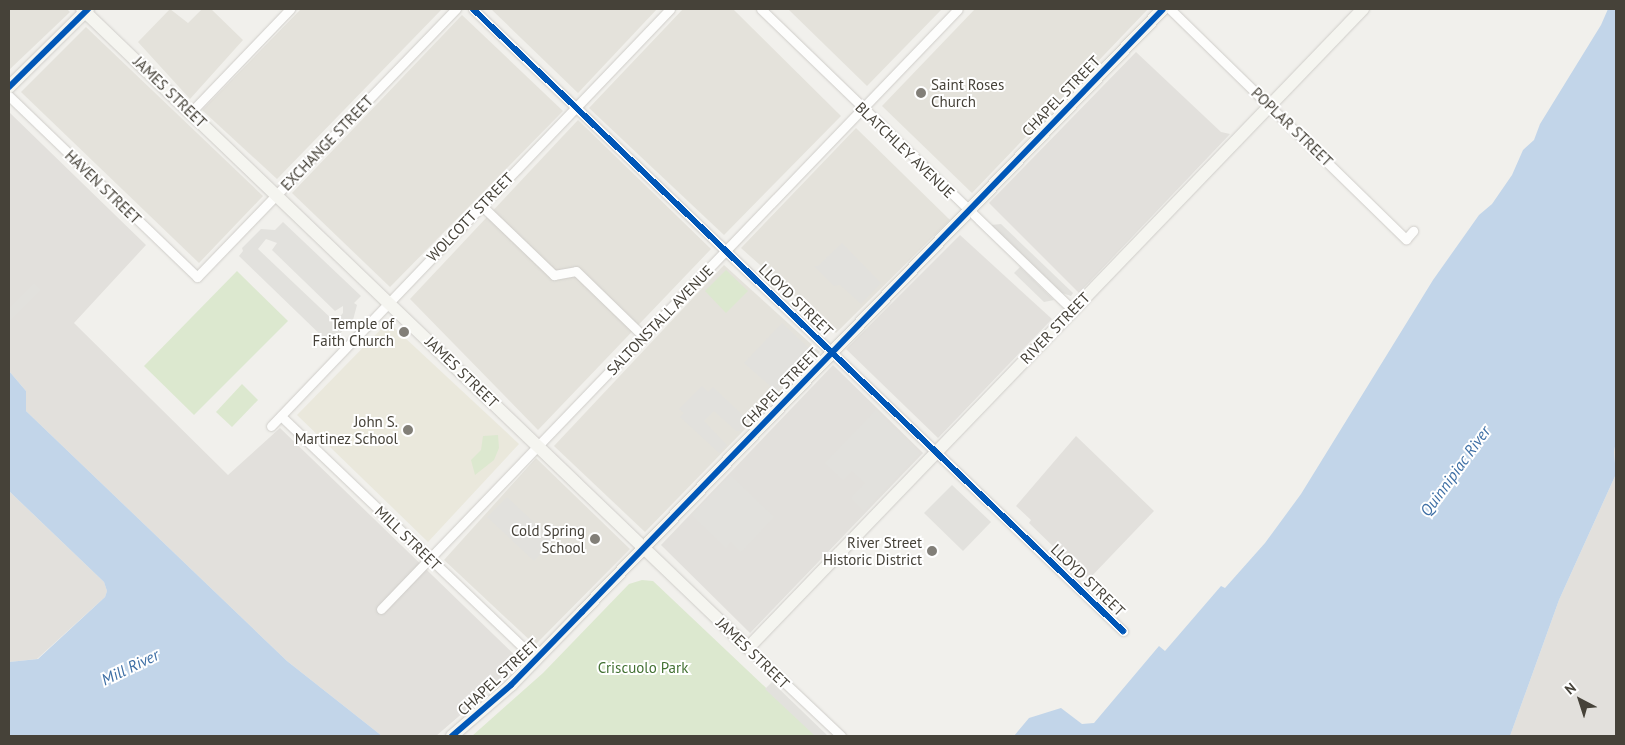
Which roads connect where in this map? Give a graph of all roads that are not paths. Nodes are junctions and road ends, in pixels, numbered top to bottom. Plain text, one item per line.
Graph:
1 (290, 9) edge
2 (456, 9) edge
3 (473, 9) edge
4 (670, 9) edge
5 (761, 9) edge
6 (958, 9) edge
7 (1162, 9) edge
8 (1170, 9) edge
9 (1363, 9) edge
10 (85, 10) edge
11 (9, 87) edge
12 (9, 96) edge
13 (576, 106) junction
14 (1270, 106) junction
15 (863, 109) junction
16 (191, 112) junction
17 (277, 195) junction
18 (482, 206) junction
19 (968, 211) junction
20 (1413, 231) dead end
21 (727, 251) junction
22 (197, 278) joint
23 (390, 302) junction
24 (1073, 310) junction
25 (644, 337) junction
26 (832, 352) junction
27 (281, 416) junction
28 (271, 426) dead end
29 (539, 446) junction
30 (936, 452) junction
31 (643, 549) junction
32 (430, 559) junction
33 (381, 609) dead end
34 (1123, 631) dead end
35 (748, 648) junction
36 (536, 660) junction
37 (454, 735) edge
38 (840, 736) edge

1 - 16 street
2 - 17 street, EXCHANGE STREET
3 - 13 street, LLOYD STREET
4 - 13 street, WOLCOTT STREET
5 - 15 street, BLATCHLEY AVENUE
6 - 15 street, SALTONSTALL AVENUE
7 - 19 main road, CHAPEL STREET
8 - 14 street, POPLAR STREET
9 - 14 main road, RIVER STREET
10 - 11 main road
10 - 16 main road, JAMES STREET
12 - 22 street, HAVEN STREET
13 - 18 street, WOLCOTT STREET
13 - 21 street, LLOYD STREET
14 - 20 street, POPLAR STREET
14 - 24 main road, RIVER STREET
15 - 19 street, BLATCHLEY AVENUE
15 - 21 street, SALTONSTALL AVENUE
16 - 17 main road, JAMES STREET
17 - 22 street, EXCHANGE STREET
17 - 23 main road, JAMES STREET
18 - 23 street, WOLCOTT STREET
18 - 25 street
19 - 24 street, BLATCHLEY AVENUE
19 - 26 main road, CHAPEL STREET
21 - 25 street, SALTONSTALL AVENUE
21 - 26 street, LLOYD STREET
23 - 27 street, WOLCOTT STREET
23 - 29 main road, JAMES STREET
24 - 30 main road, RIVER STREET
25 - 29 street, SALTONSTALL AVENUE
26 - 30 street, LLOYD STREET
26 - 31 main road, CHAPEL STREET
27 - 28 street, WOLCOTT STREET
27 - 32 street, MILL STREET
29 - 31 main road, JAMES STREET
29 - 32 street, SALTONSTALL AVENUE
30 - 34 street, LLOYD STREET
30 - 35 main road, RIVER STREET
31 - 35 main road, JAMES STREET
31 - 36 main road, CHAPEL STREET
32 - 33 street, SALTONSTALL AVENUE
32 - 36 street, MILL STREET
35 - 38 street, JAMES STREET
36 - 37 main road, CHAPEL STREET

